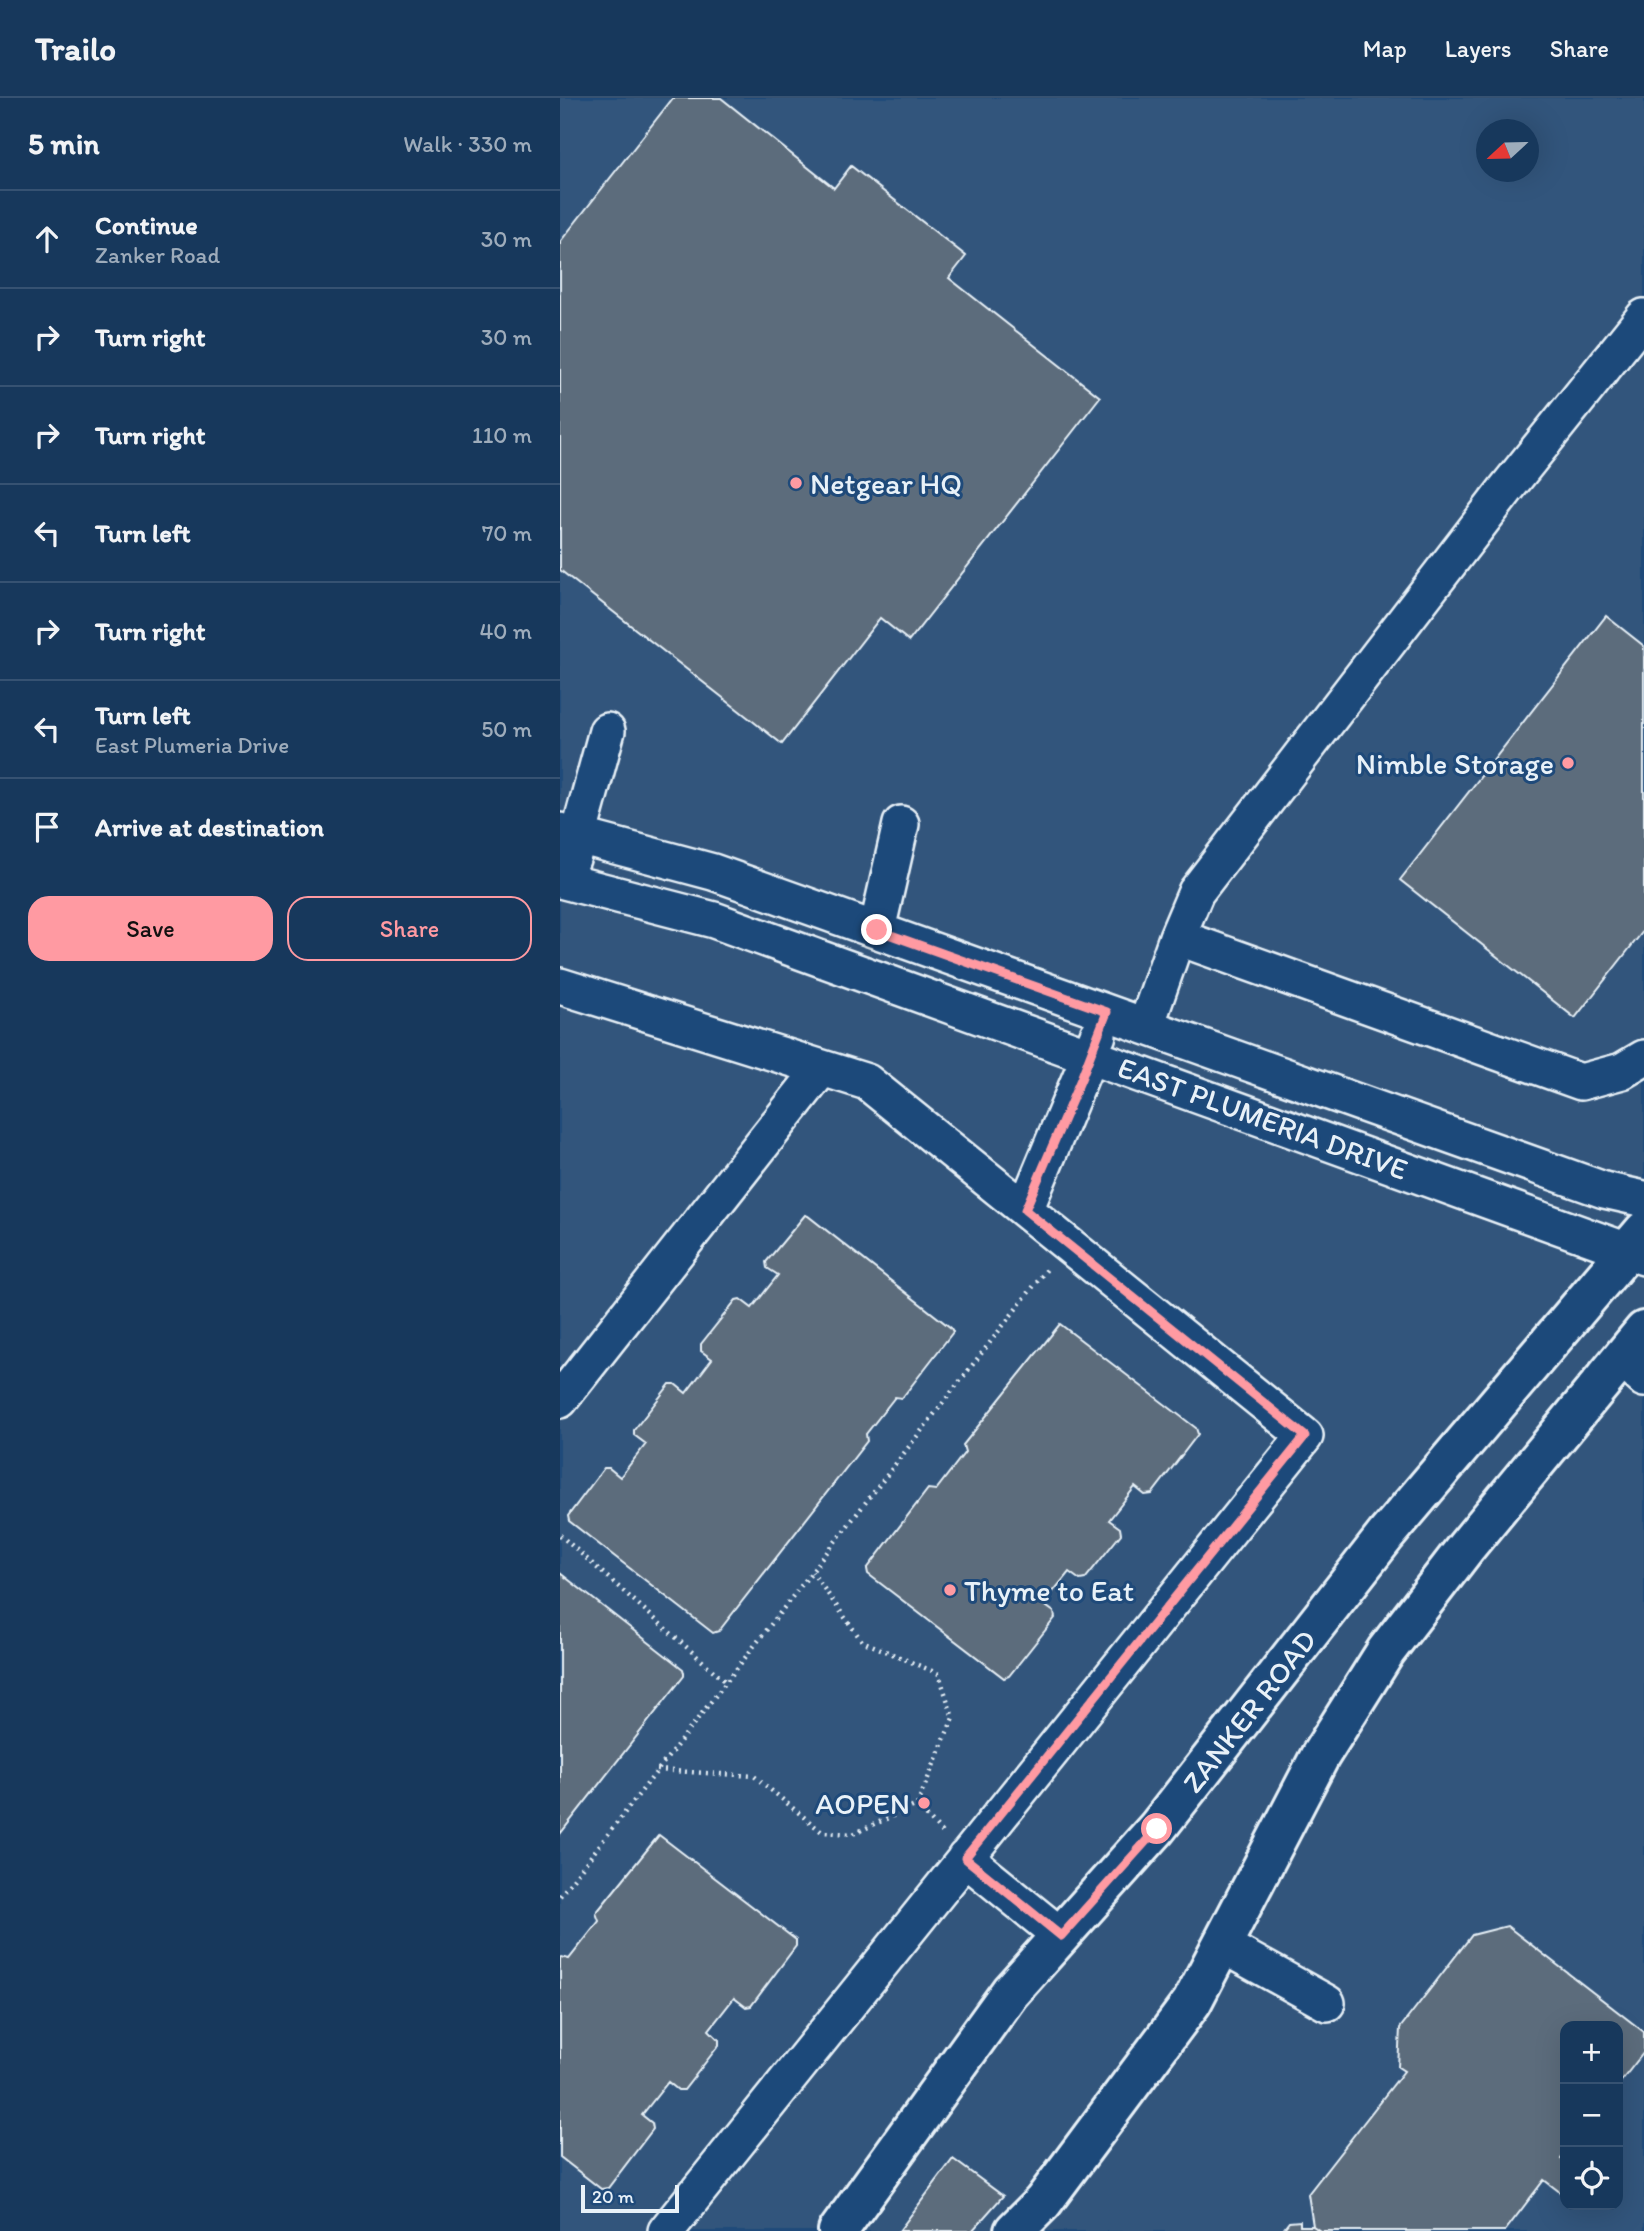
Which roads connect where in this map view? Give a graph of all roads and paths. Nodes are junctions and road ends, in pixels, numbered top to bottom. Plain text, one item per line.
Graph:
1 (1644, 317) edge
2 (607, 731) dead end
3 (901, 824) dead end
4 (569, 833) edge
5 (562, 886) edge
6 (877, 930) junction
7 (1177, 937) junction
8 (560, 986) edge
9 (1107, 1012) junction
10 (1146, 1026) junction
11 (1091, 1056) junction
12 (1644, 1058) edge
13 (822, 1068) junction
14 (1644, 1199) edge
15 (1025, 1210) junction
16 (1067, 1243) junction
17 (1638, 1247) edge
18 (1637, 1356) edge
19 (572, 1360) edge
20 (560, 1400) edge
21 (560, 1535) edge
22 (812, 1572) junction
23 (726, 1682) junction
24 (657, 1770) junction
25 (965, 1858) junction
26 (560, 1896) edge
27 (1061, 1936) junction
28 (1222, 1945) junction
29 (1326, 2003) dead end
30 (666, 2231) edge
31 (838, 2231) edge
32 (1014, 2231) edge

1 - 7 street
2 - 4 street
3 - 6 street
4 - 5 street
4 - 6 street, EAST PLUMERIA DRIVE
5 - 11 street, EAST PLUMERIA DRIVE
6 - 9 street, EAST PLUMERIA DRIVE
7 - 10 street
7 - 12 street
8 - 13 street
9 - 10 street, EAST PLUMERIA DRIVE
9 - 11 street
10 - 14 street, EAST PLUMERIA DRIVE
11 - 15 street
11 - 17 street, EAST PLUMERIA DRIVE
13 - 15 street
13 - 19 street
15 - 16 street
16 - 22 path
16 - 25 street
17 - 27 main road, ZANKER ROAD
18 - 28 main road
19 - 20 street
21 - 23 path
22 - 23 path
22 - 24 path
23 - 24 path
24 - 26 path
25 - 27 street
25 - 30 street
27 - 31 main road, ZANKER ROAD
28 - 29 street
28 - 32 main road

